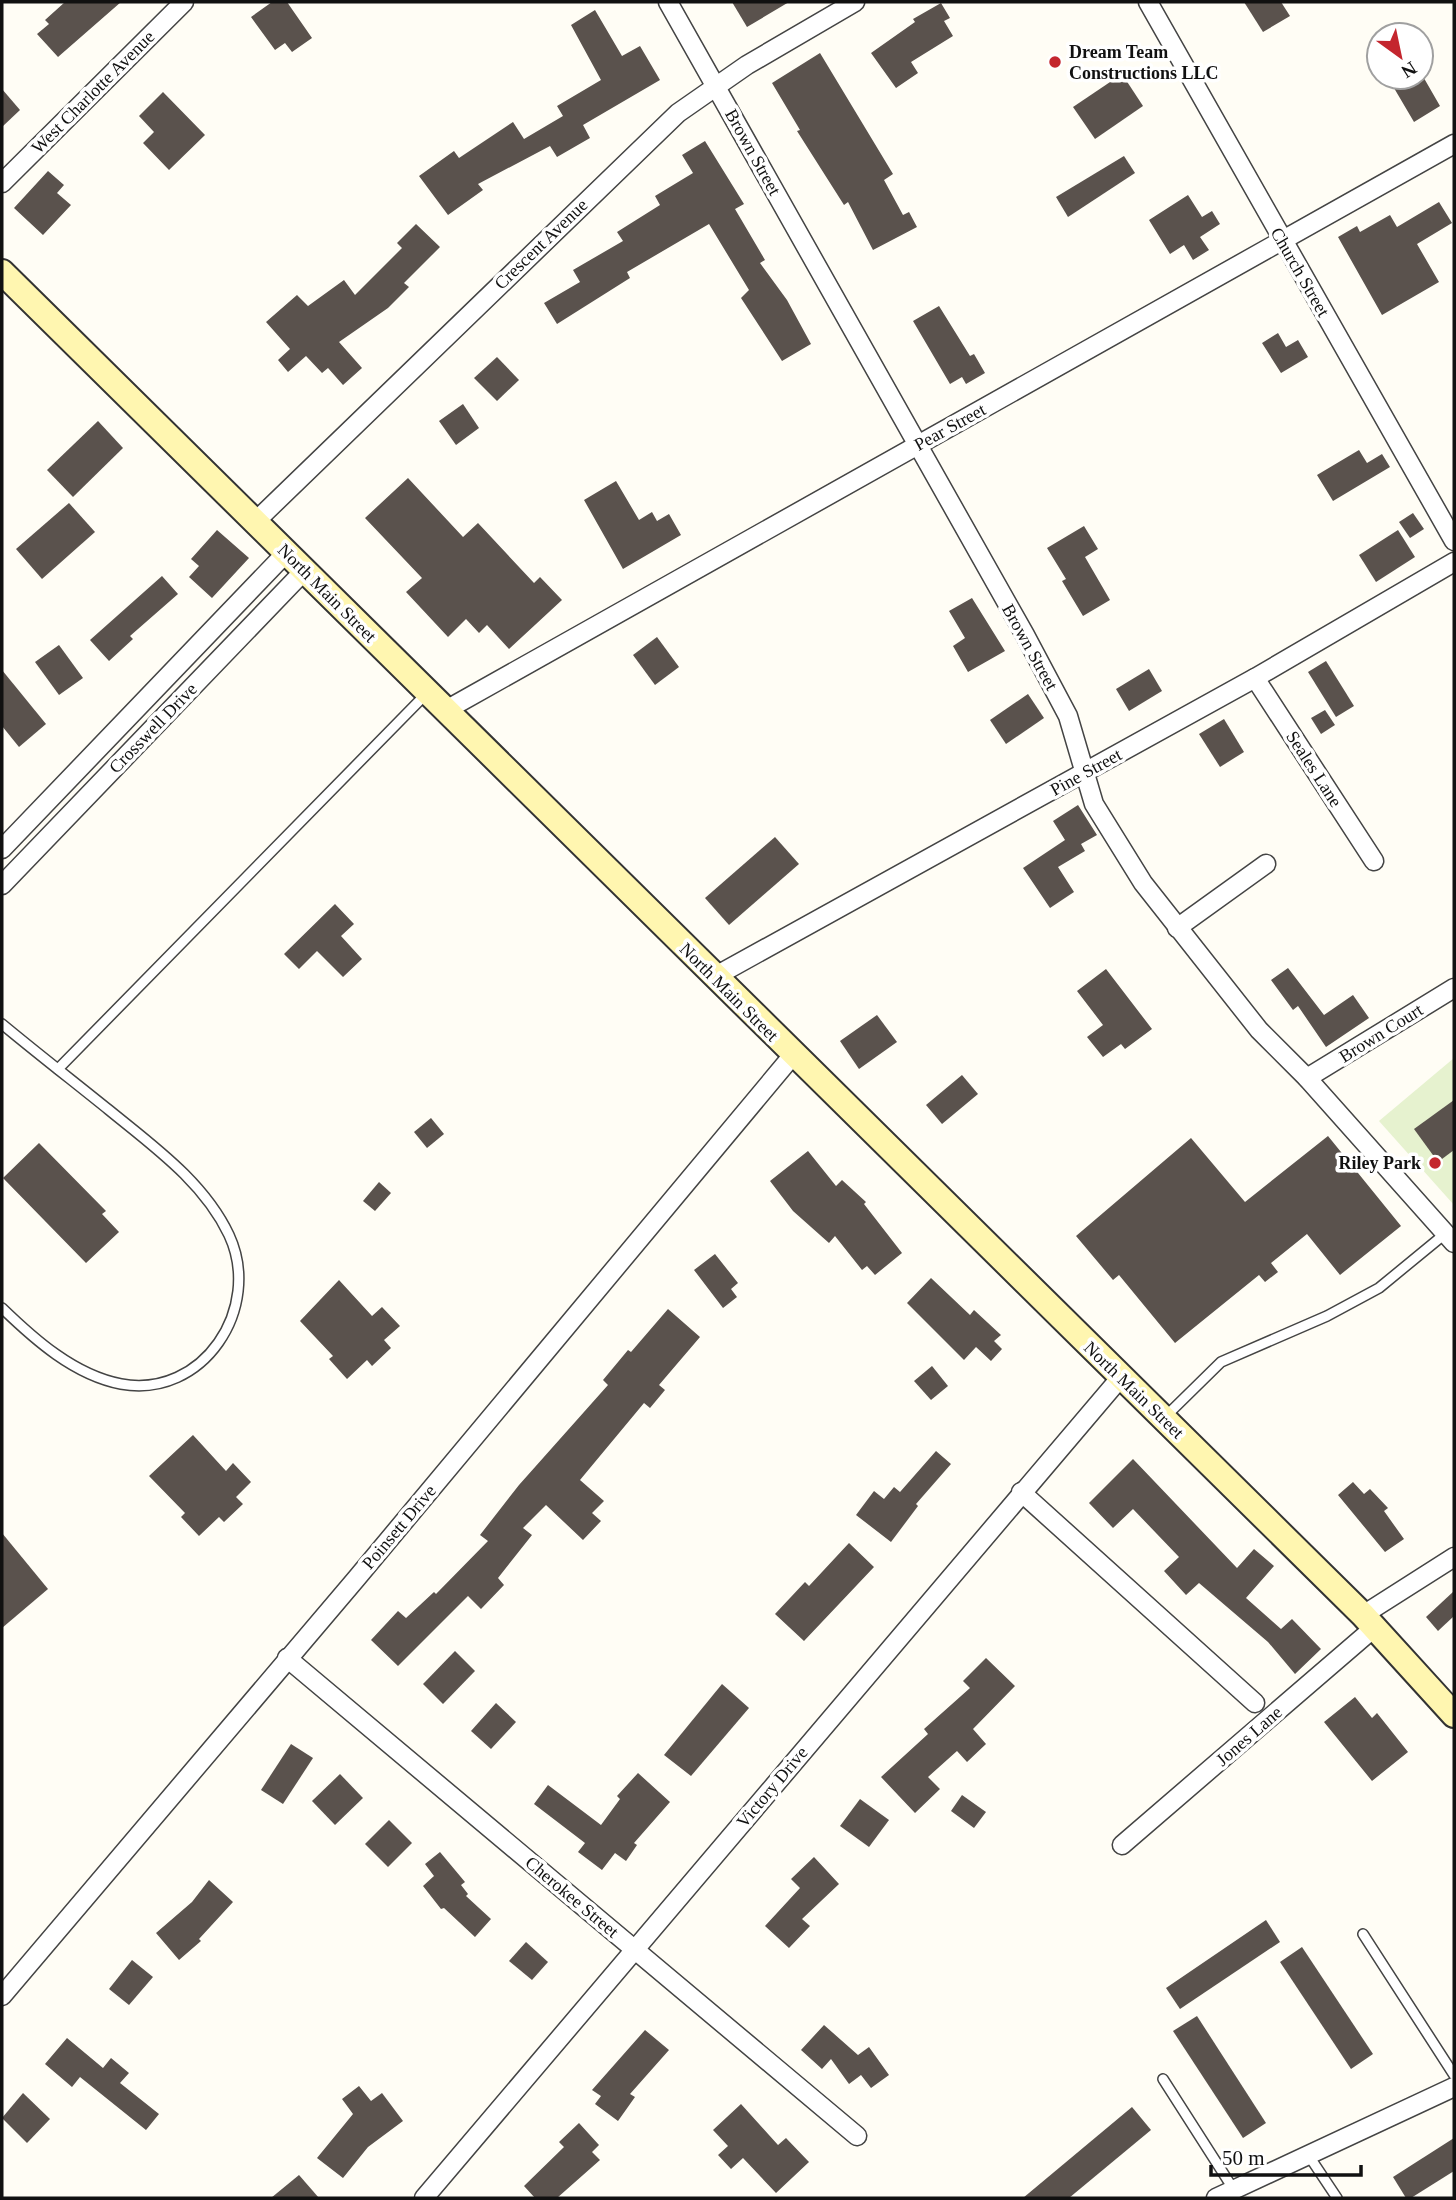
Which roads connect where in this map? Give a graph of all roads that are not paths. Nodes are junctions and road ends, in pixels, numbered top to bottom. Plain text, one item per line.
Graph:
1 (184, 2) edge
2 (668, 2) edge
3 (855, 2) edge
4 (1148, 2) edge
5 (715, 85) junction
6 (1454, 144) edge
7 (2, 183) edge
8 (1282, 240) junction
9 (2, 272) edge
10 (918, 445) junction
11 (255, 522) junction
12 (1454, 541) edge
13 (286, 553) junction
14 (1454, 562) edge
15 (304, 571) junction
16 (1255, 678) junction
17 (428, 692) junction
18 (446, 710) junction
19 (1084, 772) junction
20 (2, 849) edge
21 (1374, 861) dead end
22 (1266, 864) dead end
23 (2, 885) edge
24 (1177, 928) junction
25 (714, 977) junction
26 (1454, 988) edge
27 (2, 1024) edge
28 (793, 1055) junction
29 (58, 1069) junction
30 (1307, 1078) junction
31 (1450, 1238) edge
32 (2, 1308) edge
33 (1121, 1377) junction
34 (1163, 1419) junction
35 (1021, 1492) junction
36 (1454, 1557) edge
37 (1369, 1621) junction
38 (287, 1658) junction
39 (1255, 1703) dead end
40 (1454, 1714) edge
41 (1122, 1845) dead end
42 (1363, 1934) dead end
43 (634, 1949) junction
44 (2, 1996) edge
45 (1454, 2075) edge
46 (1163, 2079) dead end
47 (1454, 2087) edge
48 (858, 2136) dead end
49 (1309, 2156) junction
50 (1234, 2190) junction
51 (424, 2198) edge
52 (1216, 2198) edge
53 (1337, 2198) edge

1 - 7 street, West Charlotte Avenue
2 - 5 street, Brown Street
3 - 5 street, Crescent Avenue
4 - 8 street, Church Street
5 - 10 street, Brown Street
5 - 11 street, Crescent Avenue
6 - 8 street, Pear Street
8 - 10 street, Pear Street
8 - 12 street, Church Street
9 - 11 main road, North Main Street
10 - 18 street, Pear Street
10 - 19 street, Brown Street
11 - 13 main road, North Main Street
13 - 15 main road, North Main Street
13 - 20 street, Crosswell Drive
14 - 16 street, Pine Street
15 - 17 main road, North Main Street
15 - 23 street, Crosswell Drive
16 - 19 street, Pine Street
16 - 21 street, Seales Lane
17 - 18 main road, North Main Street
17 - 29 lane
18 - 25 main road, North Main Street
19 - 24 street, Brown Street
19 - 25 street, Pine Street
22 - 24 street
24 - 30 street, Brown Street
25 - 28 main road, North Main Street
26 - 30 street, Brown Court
27 - 29 lane
28 - 33 main road, North Main Street
28 - 38 street, Poinsett Drive
29 - 32 lane
30 - 31 street, Brown Street
31 - 34 lane
33 - 34 main road, North Main Street
33 - 35 street, Victory Drive
34 - 37 main road, North Main Street
35 - 39 street
35 - 43 street, Victory Drive
36 - 37 street, Jones Lane
37 - 40 main road, North Main Street
37 - 41 street, Jones Lane
38 - 43 street, Cherokee Street
38 - 44 street, Poinsett Drive
42 - 45 lane
43 - 48 street, Cherokee Street
43 - 51 street, Victory Drive
46 - 50 lane
47 - 49 street
49 - 50 street
49 - 53 lane
50 - 52 street

